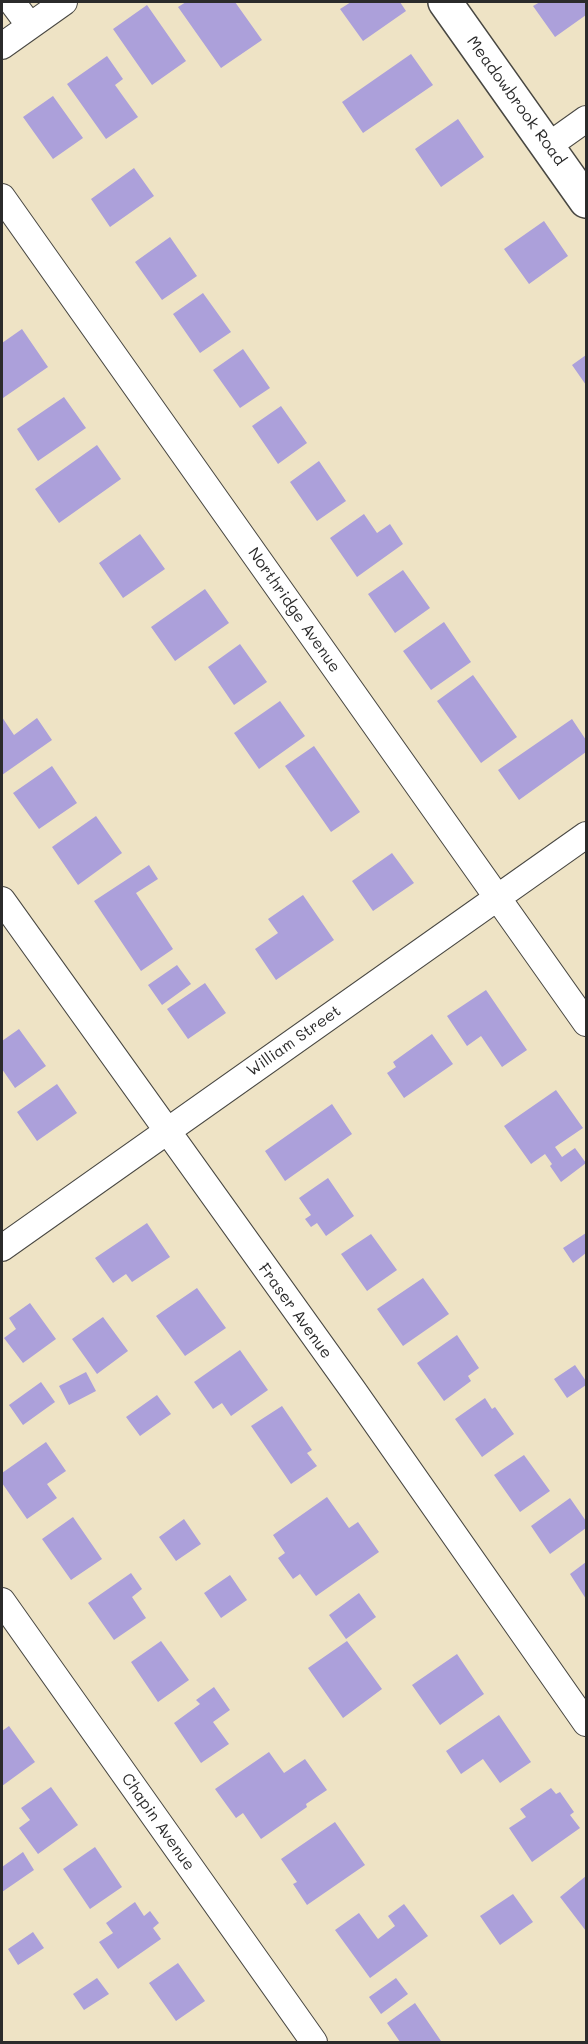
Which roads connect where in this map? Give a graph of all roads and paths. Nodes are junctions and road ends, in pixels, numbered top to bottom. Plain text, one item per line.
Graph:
1 (12, 2) edge
2 (64, 2) edge
3 (445, 2) edge
4 (30, 26) junction
5 (2, 46) edge
6 (586, 119) edge
7 (548, 147) junction
8 (2, 197) edge
9 (586, 201) edge
10 (586, 835) edge
11 (498, 898) junction
12 (2, 900) edge
13 (586, 1023) edge
14 (166, 1131) junction
15 (2, 1248) edge
16 (2, 1600) edge
17 (586, 1723) edge
18 (314, 2043) edge

1 - 4 street
2 - 4 street
3 - 7 street, Meadowbrook Road
4 - 5 street
6 - 7 street
7 - 9 street, Meadowbrook Road
8 - 11 street, Northridge Avenue
10 - 11 street, William Street
11 - 13 street, Northridge Avenue
11 - 14 street, William Street
12 - 14 street, Fraser Avenue
14 - 15 street, William Street
14 - 17 street, Fraser Avenue
16 - 18 street, Chapin Avenue

